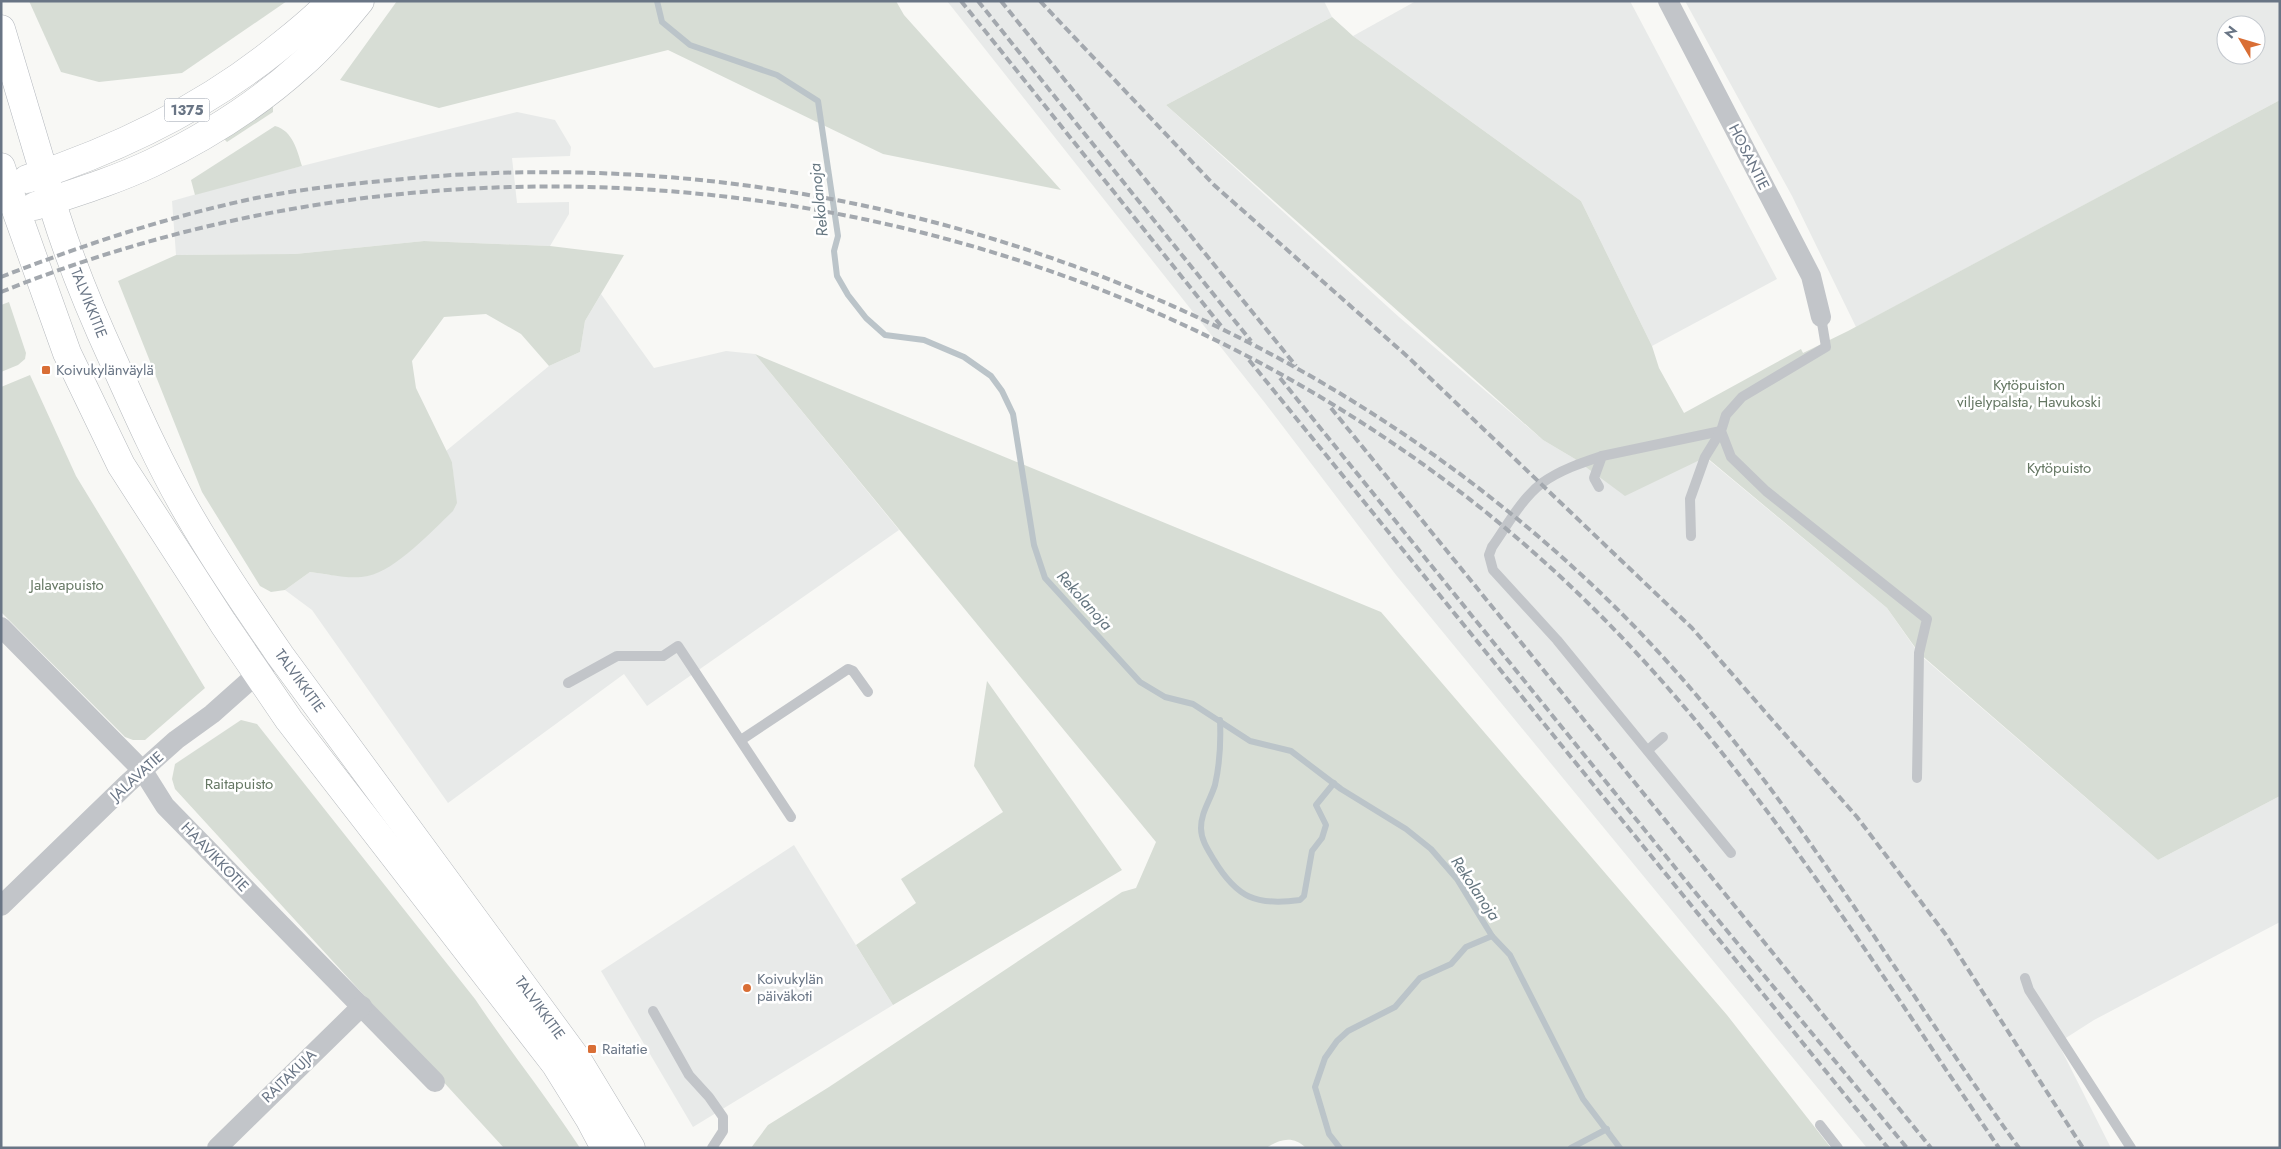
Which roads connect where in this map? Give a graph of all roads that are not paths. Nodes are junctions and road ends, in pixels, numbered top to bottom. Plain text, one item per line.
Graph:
1 (331, 1) edge
2 (360, 1) edge
3 (1668, 1) edge
4 (1, 29) edge
5 (44, 173) junction
6 (3, 179) edge
7 (51, 201) junction
8 (9, 214) edge
9 (1821, 317) joint
10 (1721, 431) junction
11 (1602, 456) junction
12 (1599, 488) dead end
13 (1691, 536) dead end
14 (1, 627) edge
15 (280, 655) junction
16 (257, 674) junction
17 (568, 683) dead end
18 (868, 692) dead end
19 (1662, 737) dead end
20 (741, 740) junction
21 (1648, 750) junction
22 (143, 771) junction
23 (1917, 778) dead end
24 (791, 817) dead end
25 (1731, 853) dead end
26 (1, 906) edge
27 (2025, 978) dead end
28 (362, 1006) junction
29 (653, 1011) dead end
30 (435, 1082) dead end
31 (1820, 1125) dead end
32 (218, 1148) edge
33 (605, 1148) edge
34 (631, 1148) edge
35 (712, 1148) edge
36 (1838, 1148) edge
37 (2131, 1148) edge

1 - 5 main road, 1375
2 - 7 main road
3 - 9 street, HOSANTIE
4 - 5 main road, TALVIKKITIE
5 - 6 main road, 1375
5 - 7 main road, TALVIKKITIE
6 - 8 main road, TALVIKKITIE
7 - 8 main road
7 - 15 main road, TALVIKKITIE
8 - 16 main road, TALVIKKITIE
9 - 10 lane
10 - 11 lane
10 - 13 lane
10 - 23 lane
11 - 12 lane
11 - 21 lane
14 - 22 street, HAAVIKKOTIE
15 - 16 street, JALAVATIE
15 - 34 main road, TALVIKKITIE
16 - 22 street, JALAVATIE
16 - 33 main road, TALVIKKITIE
17 - 20 lane
18 - 20 lane
19 - 21 lane
20 - 24 lane
21 - 25 lane
22 - 26 street, JALAVATIE
22 - 28 street, HAAVIKKOTIE
27 - 37 lane
28 - 30 street, HAAVIKKOTIE
28 - 32 street, RAITAKUJA
29 - 35 lane
31 - 36 lane

